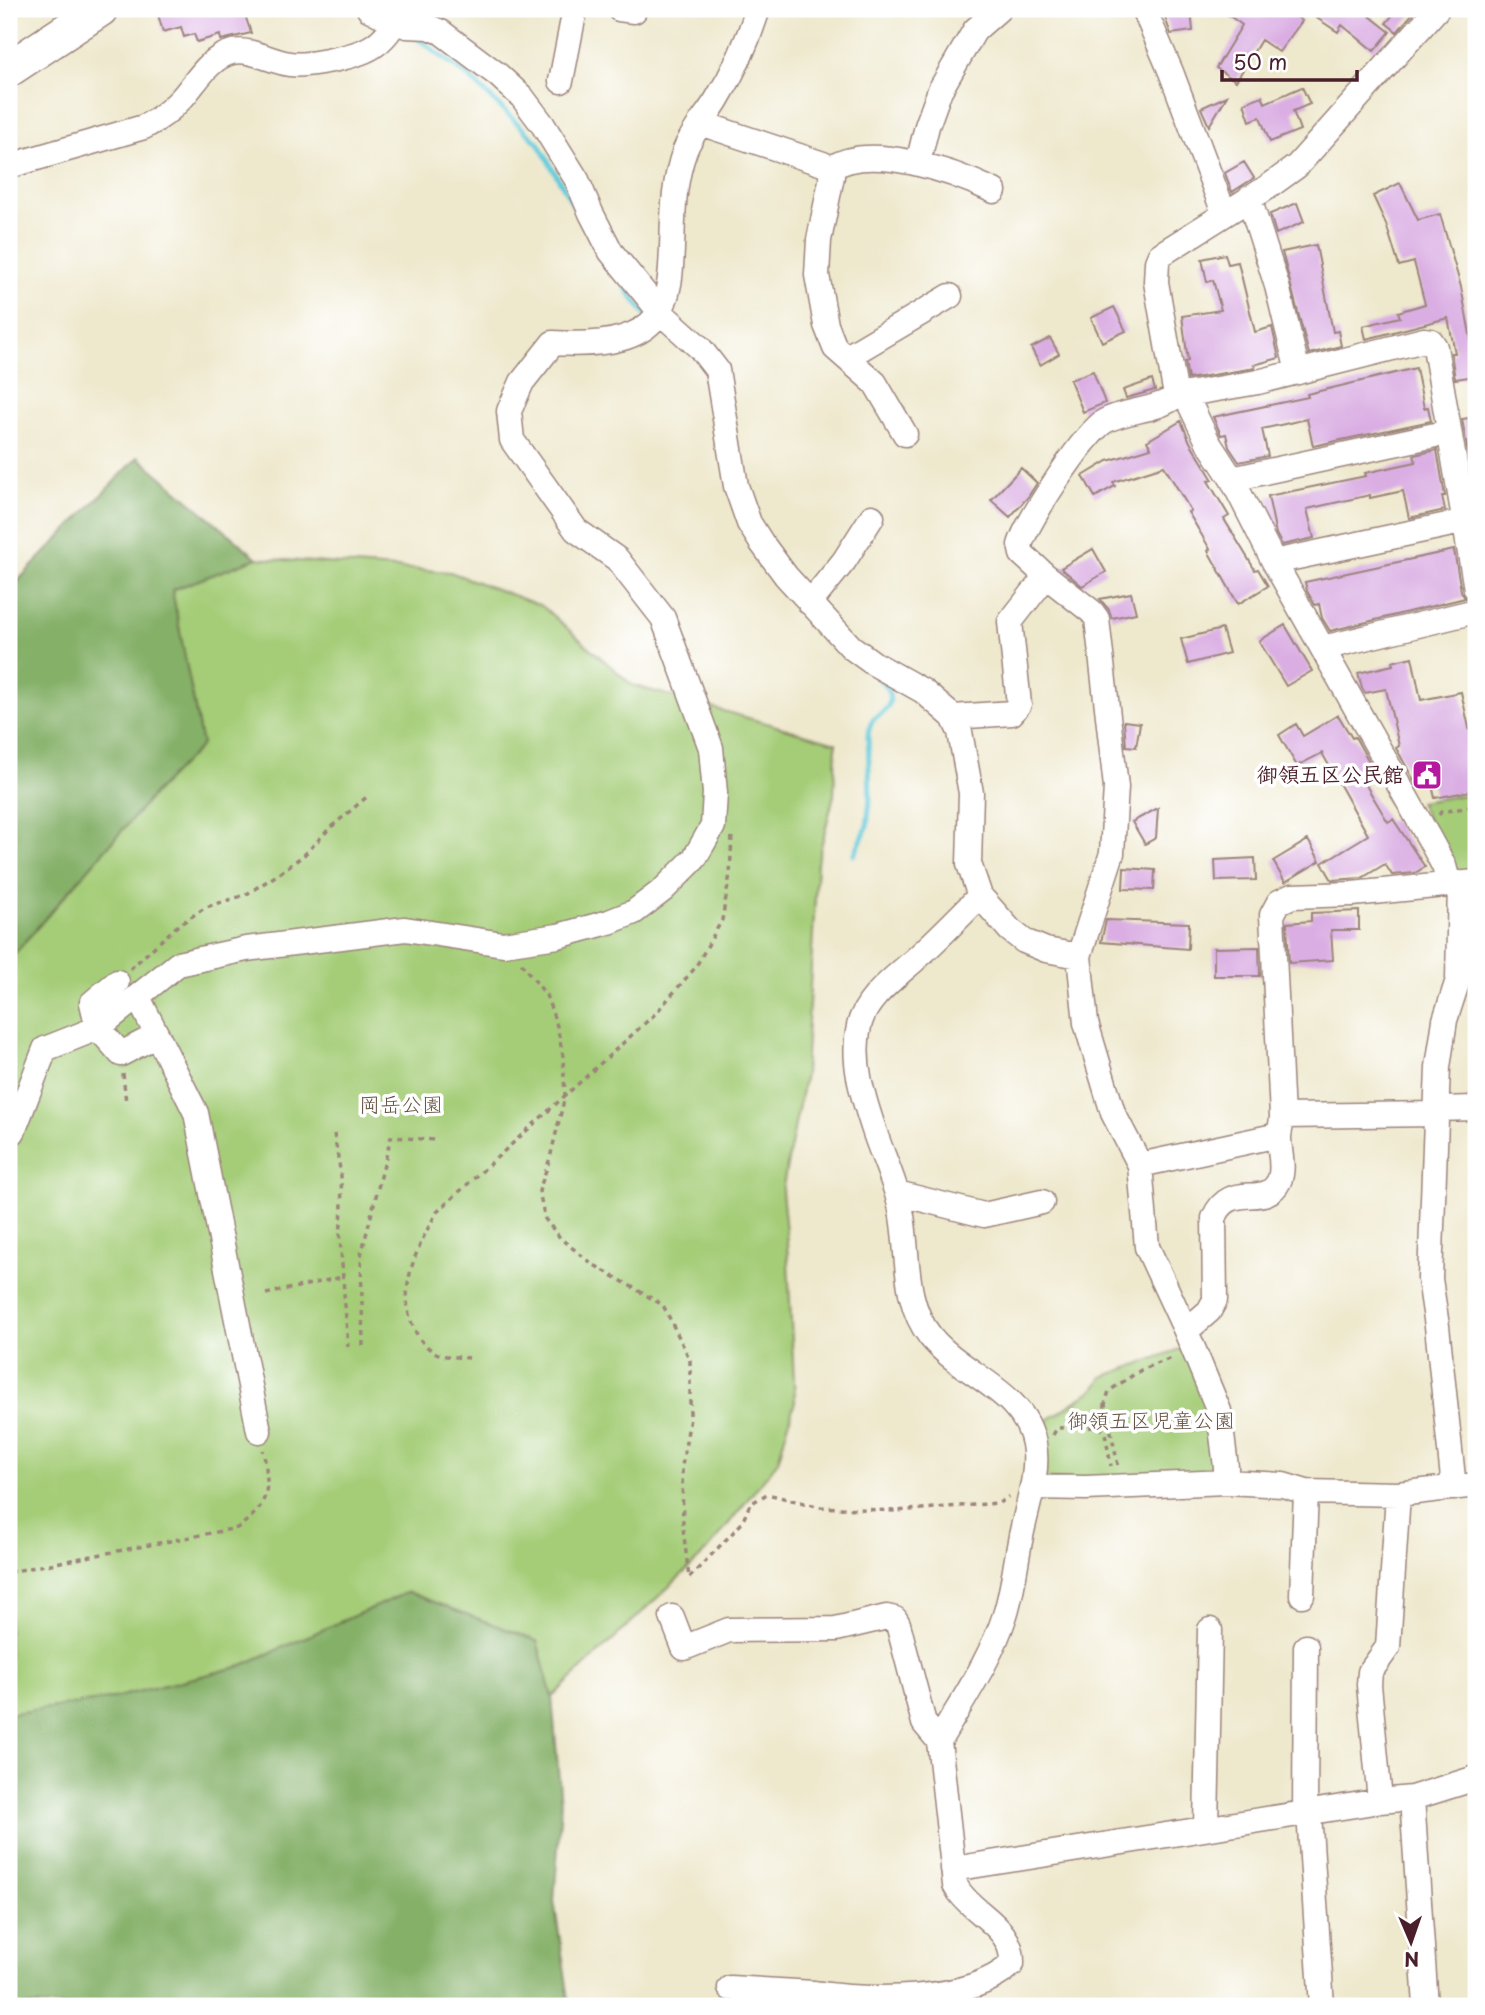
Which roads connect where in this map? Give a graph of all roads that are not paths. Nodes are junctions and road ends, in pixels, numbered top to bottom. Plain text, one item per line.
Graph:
1 (100, 9) edge
2 (369, 9) edge
3 (575, 9) edge
4 (758, 9) edge
5 (999, 9) edge
6 (1144, 9) edge
7 (1437, 9) edge
8 (398, 16) edge
9 (9, 69) edge
10 (561, 81) dead end
11 (700, 123) junction
12 (918, 163) junction
13 (9, 166) edge
14 (830, 169) junction
15 (994, 191) dead end
16 (1249, 198) junction
17 (1224, 213) junction
18 (950, 296) dead end
19 (660, 312) junction
20 (846, 357) junction
21 (1298, 372) junction
22 (1180, 395) junction
23 (1450, 432) junction
24 (905, 434) dead end
25 (1232, 479) junction
26 (872, 517) dead end
27 (1466, 521) junction
28 (1274, 562) junction
29 (1046, 576) junction
30 (1476, 589) edge
31 (810, 603) junction
32 (1476, 611) edge
33 (1322, 648) junction
34 (953, 717) junction
35 (1462, 883) edge
36 (980, 896) junction
37 (1079, 956) junction
38 (117, 982) road end
39 (138, 997) junction
40 (99, 1028) junction
41 (157, 1035) junction
42 (1476, 1108) edge
43 (1437, 1111) junction
44 (1281, 1125) junction
45 (9, 1134) edge
46 (1140, 1165) junction
47 (897, 1193) junction
48 (1042, 1202) dead end
49 (1186, 1331) junction
50 (259, 1431) road end
51 (1226, 1482) junction
52 (1465, 1487) edge
53 (1023, 1490) junction
54 (1306, 1492) junction
55 (1398, 1494) junction
56 (1302, 1595) dead end
57 (672, 1617) dead end
58 (1210, 1630) dead end
59 (1306, 1647) dead end
60 (939, 1741) junction
61 (1476, 1778) edge
62 (1412, 1798) junction
63 (1380, 1801) junction
64 (1307, 1814) junction
65 (1206, 1827) junction
66 (953, 1869) junction
67 (730, 1987) dead end
68 (813, 1999) edge
69 (1322, 2006) edge
70 (1426, 2006) edge

1 - 9 highway
2 - 8 street
3 - 10 street
4 - 11 street
5 - 12 street
6 - 17 street
7 - 16 street
8 - 13 street
8 - 19 street
11 - 14 street
11 - 19 street
12 - 14 street
12 - 15 street
14 - 20 street
16 - 17 street
16 - 21 street
17 - 22 street
18 - 20 street
19 - 31 street
19 - 39 street
20 - 24 street
21 - 22 street
21 - 23 street
22 - 25 street
22 - 29 street
23 - 25 street
23 - 27 street
25 - 28 street
26 - 31 street
27 - 28 street
27 - 30 street
28 - 33 street
29 - 34 street
29 - 37 street
31 - 34 street
32 - 33 street
33 - 35 street
34 - 36 street
35 - 43 street
35 - 44 street
36 - 37 street
36 - 47 street
37 - 46 street
38 - 40 street
39 - 40 street
39 - 41 street
40 - 41 street
40 - 45 street
41 - 50 street
42 - 43 street
43 - 44 street
43 - 52 street
44 - 46 street
44 - 49 street
46 - 49 street
47 - 48 street
47 - 53 street
49 - 51 street
51 - 53 street
51 - 54 street
52 - 55 street
53 - 60 street
54 - 55 street
54 - 56 street
55 - 63 street
57 - 60 street
58 - 65 street
59 - 64 street
60 - 66 street
61 - 62 street
62 - 63 street
62 - 70 street
63 - 64 street
64 - 65 street
64 - 69 street
65 - 66 street
66 - 68 street
67 - 68 street

